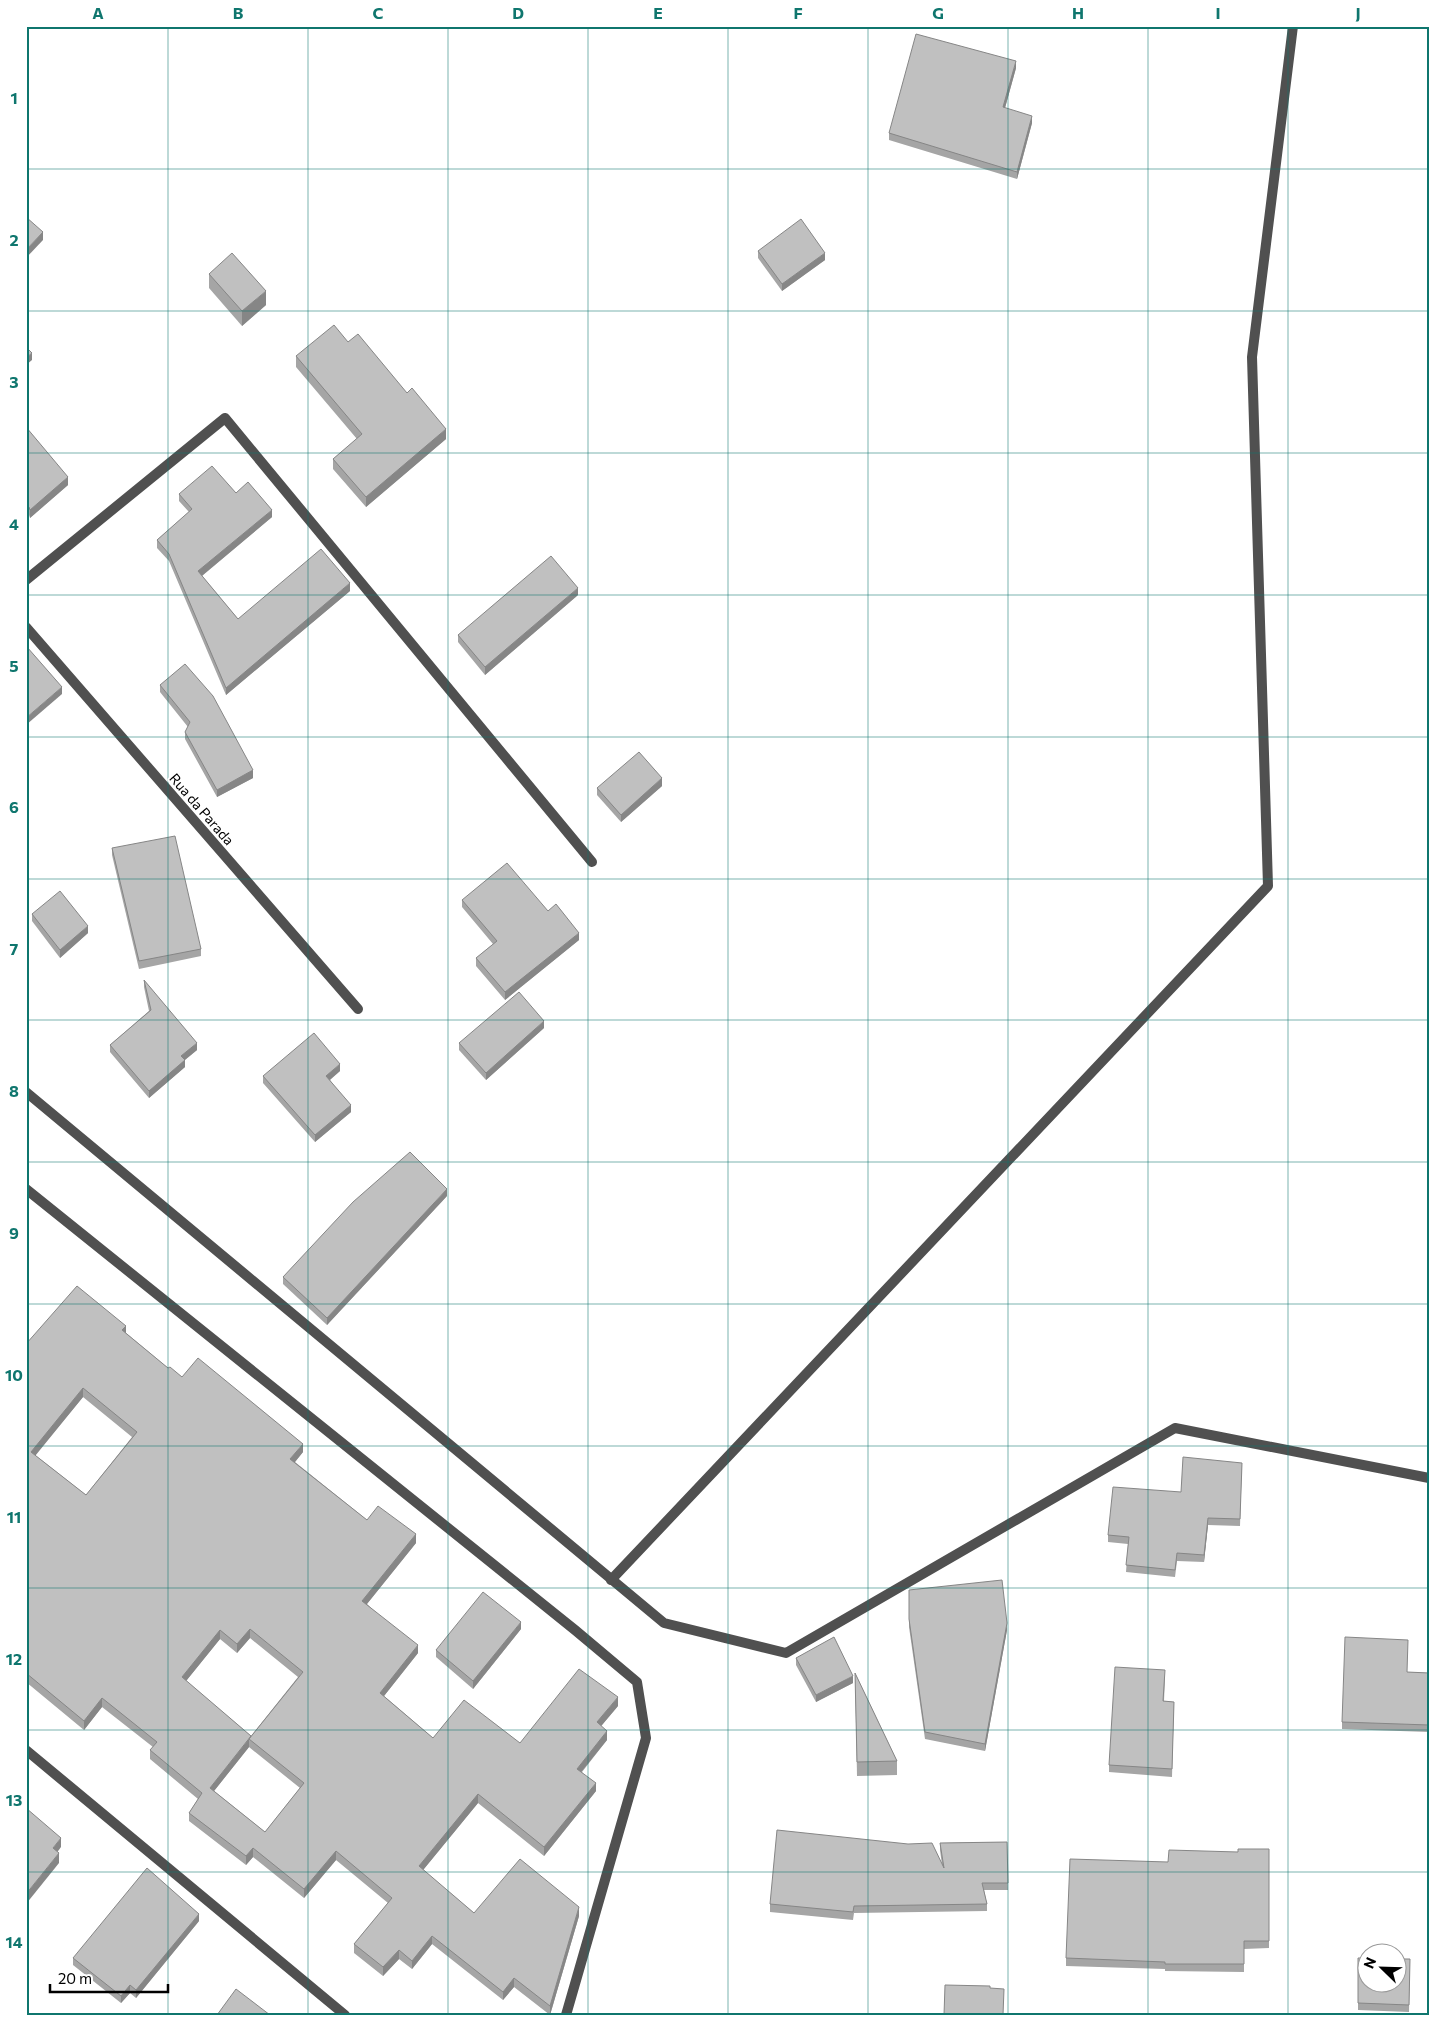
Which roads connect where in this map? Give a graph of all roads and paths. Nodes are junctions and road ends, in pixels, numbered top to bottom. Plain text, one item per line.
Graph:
1 (1294, 26) edge
2 (26, 580) edge
3 (26, 627) edge
4 (592, 862) dead end
5 (358, 1009) dead end
6 (26, 1092) edge
7 (26, 1189) edge
8 (1429, 1478) edge
9 (611, 1580) junction
10 (26, 1750) edge
11 (345, 2015) edge
12 (566, 2015) edge

1 - 9 street
2 - 4 street
3 - 5 street, Rua da Parada
6 - 9 street
7 - 12 street
8 - 9 street
10 - 11 street

